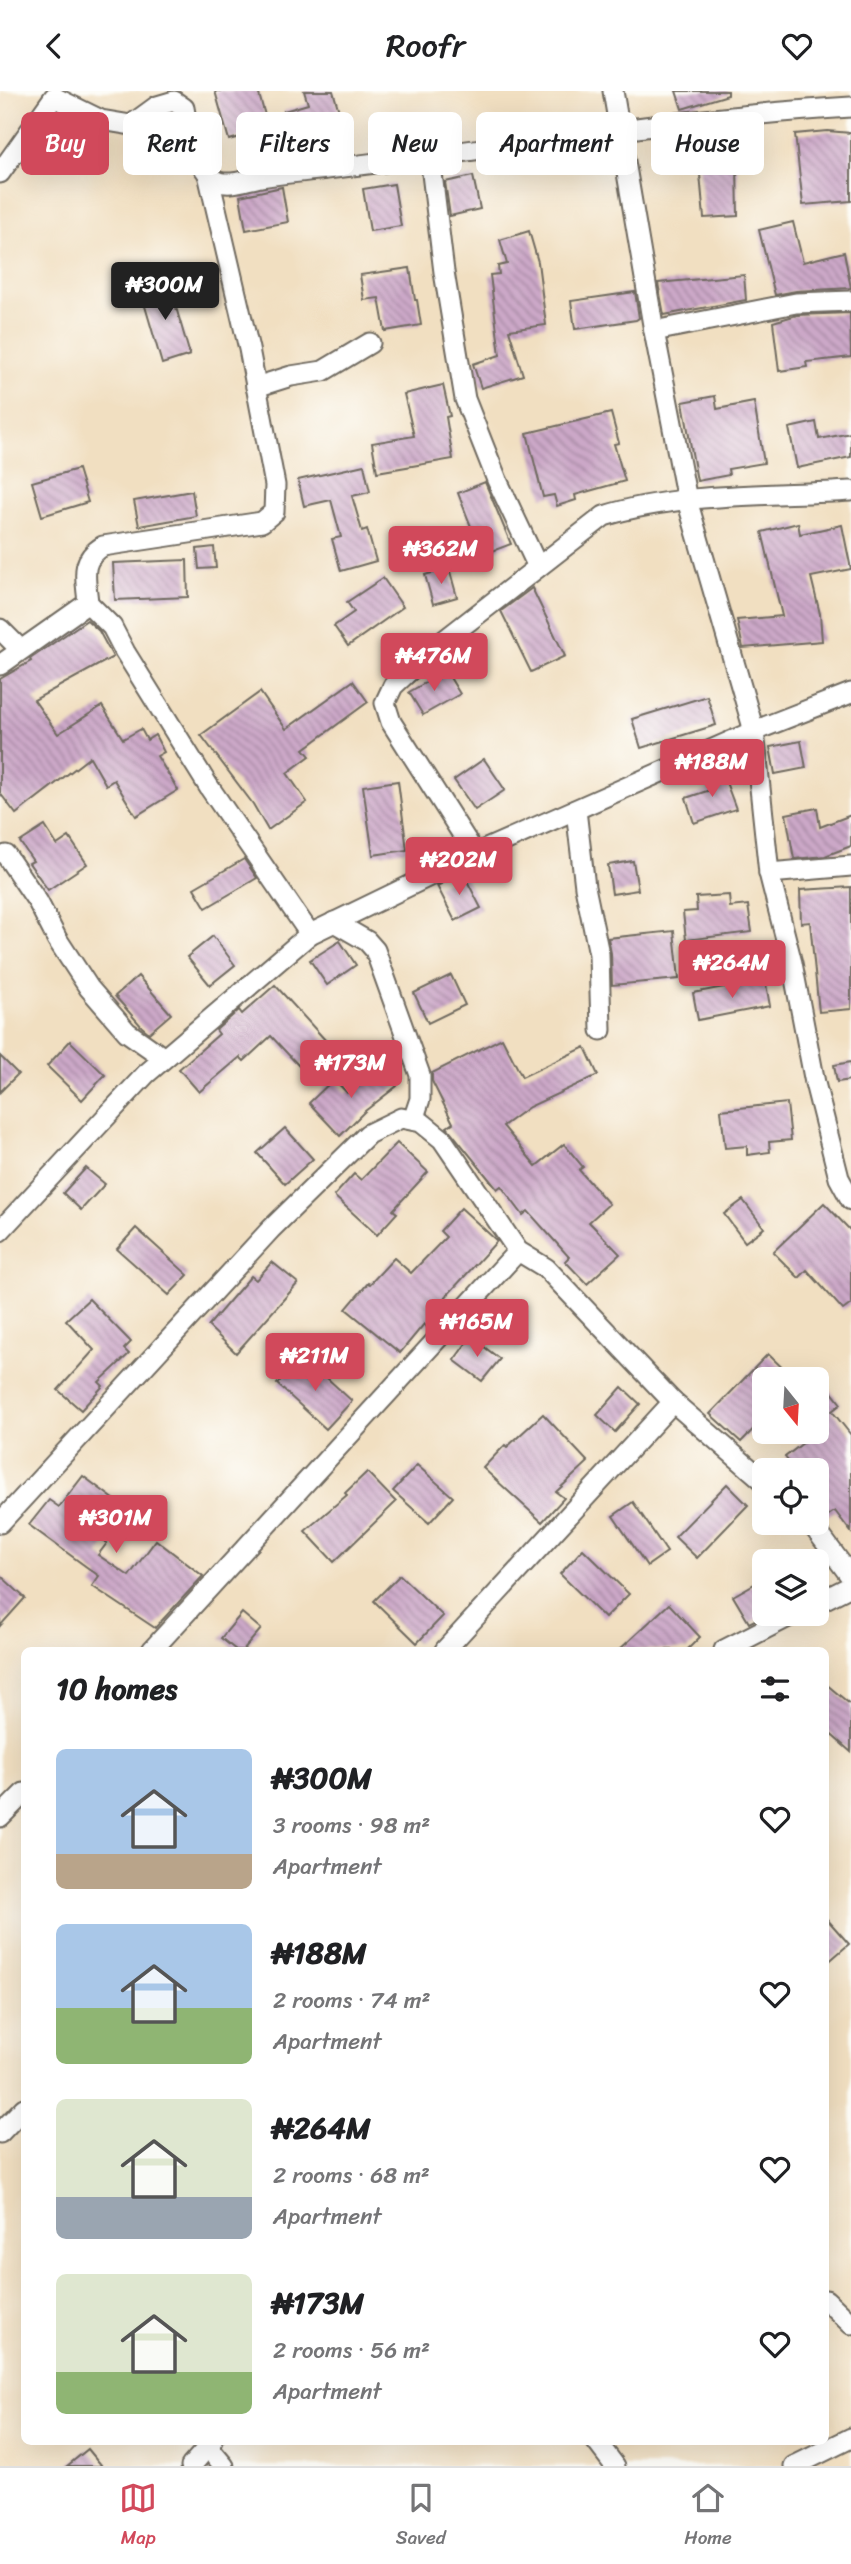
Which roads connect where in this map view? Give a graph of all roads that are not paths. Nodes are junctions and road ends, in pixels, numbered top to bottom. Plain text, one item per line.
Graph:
1 (613, 91) edge
2 (53, 93) edge
3 (851, 107) edge
4 (149, 112) edge
5 (185, 112) edge
6 (617, 112) edge
7 (123, 124) edge
8 (637, 129) edge
9 (368, 164) edge
10 (0, 173) edge
11 (208, 175) edge
12 (209, 175) edge
13 (431, 175) edge
14 (628, 175) edge
15 (851, 301) edge
16 (654, 331) junction
17 (370, 343) dead end
18 (256, 387) junction
19 (851, 491) edge
20 (687, 500) junction
21 (538, 567) junction
22 (88, 603) junction
23 (0, 629) edge
24 (20, 649) junction
25 (0, 665) edge
26 (851, 693) edge
27 (754, 731) junction
28 (576, 810) junction
29 (475, 854) junction
30 (6, 855) dead end
31 (851, 866) edge
32 (769, 873) junction
33 (334, 922) junction
34 (310, 934) junction
35 (601, 1030) dead end
36 (164, 1058) junction
37 (413, 1120) junction
38 (851, 1200) edge
39 (0, 1231) edge
40 (519, 1251) junction
41 (673, 1402) junction
42 (752, 1471) edge
43 (0, 1523) edge
44 (820, 1535) edge
45 (851, 1577) edge
46 (851, 1586) edge
47 (829, 1597) edge
48 (771, 1626) edge
49 (155, 1647) edge
50 (447, 1647) edge
51 (730, 1647) edge
52 (21, 1796) edge
53 (0, 1817) edge
54 (21, 2111) edge
55 (0, 2133) edge
56 (829, 2303) edge
57 (851, 2325) edge
58 (851, 2438) edge
59 (210, 2445) edge
60 (212, 2445) edge
61 (599, 2445) edge
62 (191, 2466) edge
63 (224, 2466) edge
64 (615, 2466) edge
65 (793, 2466) edge

1 - 6 street
2 - 7 street
2 - 10 street
3 - 8 street
4 - 5 street
9 - 12 street
11 - 18 street
13 - 21 street
14 - 16 street
15 - 16 street
16 - 20 street
17 - 18 street
18 - 22 street
19 - 20 street
20 - 21 street
20 - 27 street
21 - 29 street
22 - 24 street
22 - 34 street
23 - 24 street
24 - 25 street
26 - 27 street
27 - 28 street
27 - 32 street
28 - 29 street
28 - 35 street
29 - 33 street
30 - 36 street
31 - 32 street
32 - 38 street
33 - 34 street
33 - 37 street
34 - 36 street
36 - 39 street
37 - 40 street
37 - 43 street
40 - 41 street
40 - 49 street
41 - 42 street
41 - 50 street
44 - 45 street
46 - 47 street
48 - 51 street
52 - 53 street
54 - 55 street
56 - 57 street
58 - 65 street
59 - 62 street
60 - 63 street
61 - 64 street

